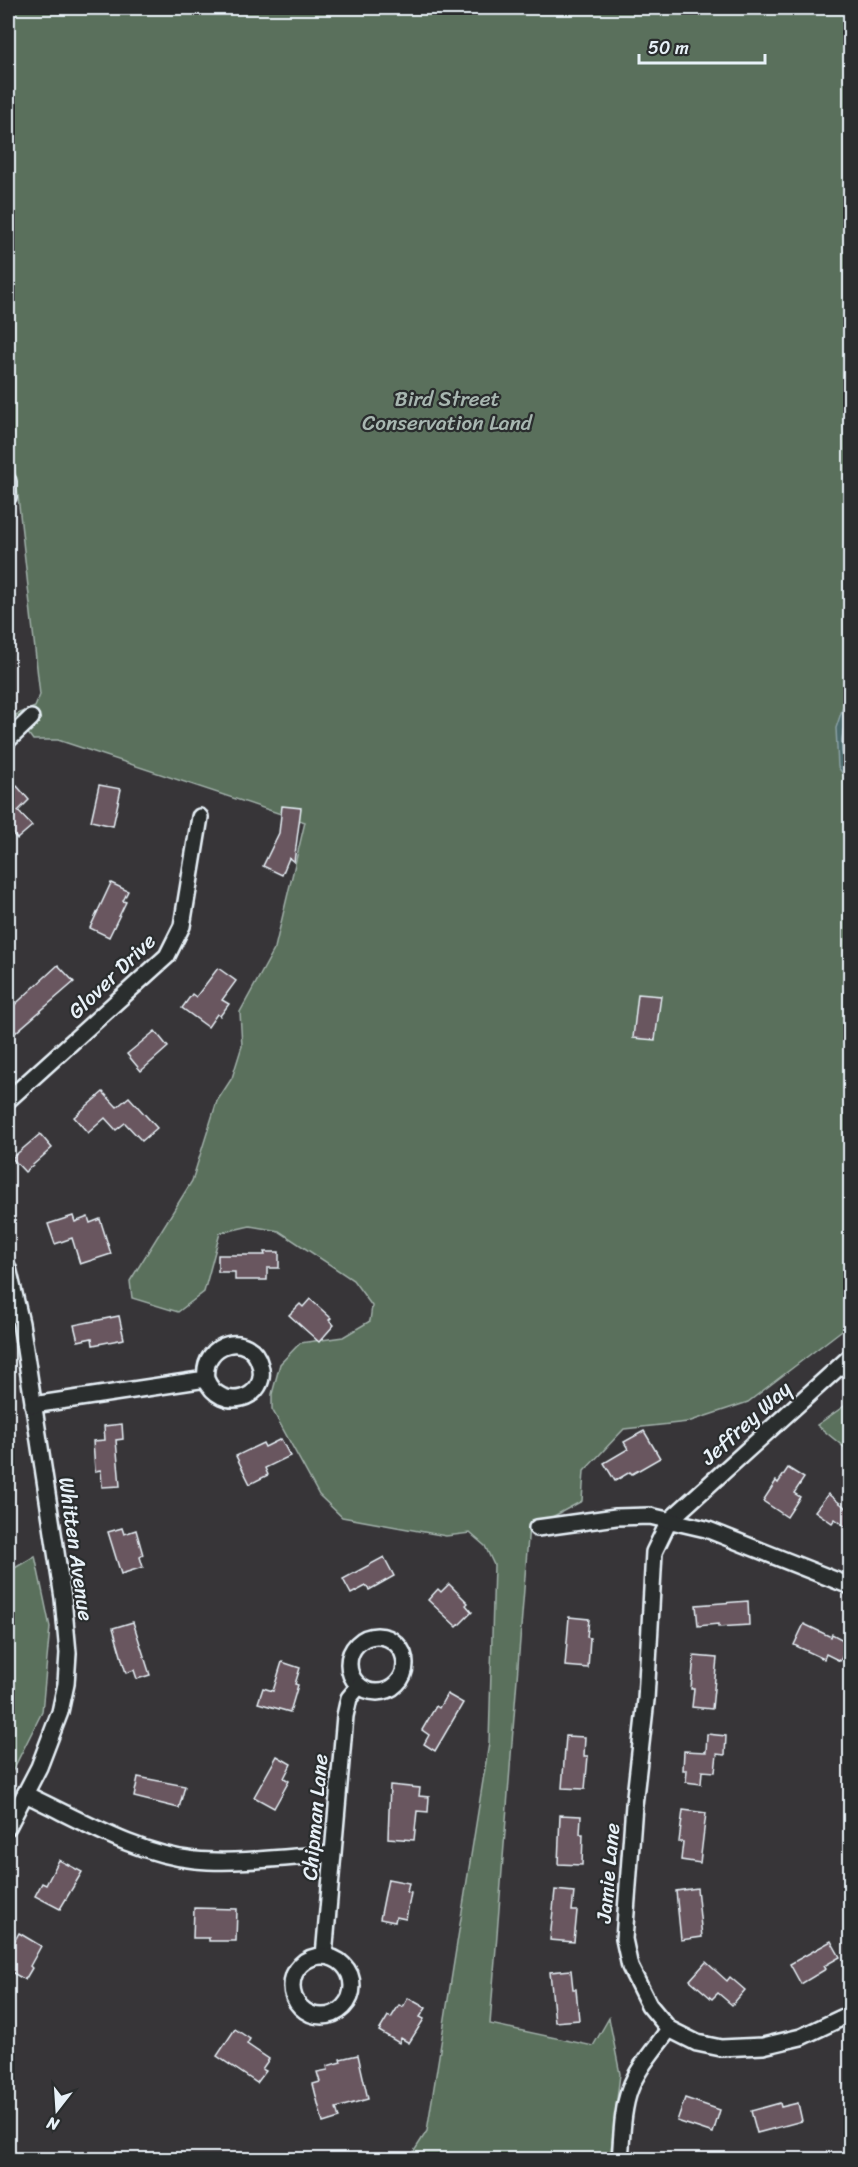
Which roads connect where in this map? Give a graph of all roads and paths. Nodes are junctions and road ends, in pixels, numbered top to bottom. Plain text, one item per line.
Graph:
1 (8, 481) edge
2 (8, 497) edge
3 (31, 718) dead end
4 (8, 740) edge
5 (200, 818) dead end
6 (8, 1100) edge
7 (8, 1268) edge
8 (850, 1357) edge
9 (206, 1379) dead end
10 (33, 1405) junction
11 (669, 1521) junction
12 (537, 1528) dead end
13 (850, 1586) edge
14 (359, 1686) dead end
15 (25, 1794) junction
16 (8, 1827) edge
17 (332, 1854) junction
18 (324, 1956) dead end
19 (850, 2014) edge
20 (669, 2029) junction
21 (620, 2160) edge

1 - 2 street
3 - 4 street
5 - 6 street, Glover Drive
7 - 10 street, Whitten Avenue
8 - 11 street, Jeffrey Way
9 - 10 street
10 - 15 street, Whitten Avenue
11 - 12 street
11 - 13 street
11 - 20 street, Jamie Lane
14 - 17 street, Chipman Lane
15 - 16 street, Whitten Avenue
15 - 17 street
17 - 18 street, Chipman Lane
19 - 20 street, Jamie Lane
20 - 21 street

